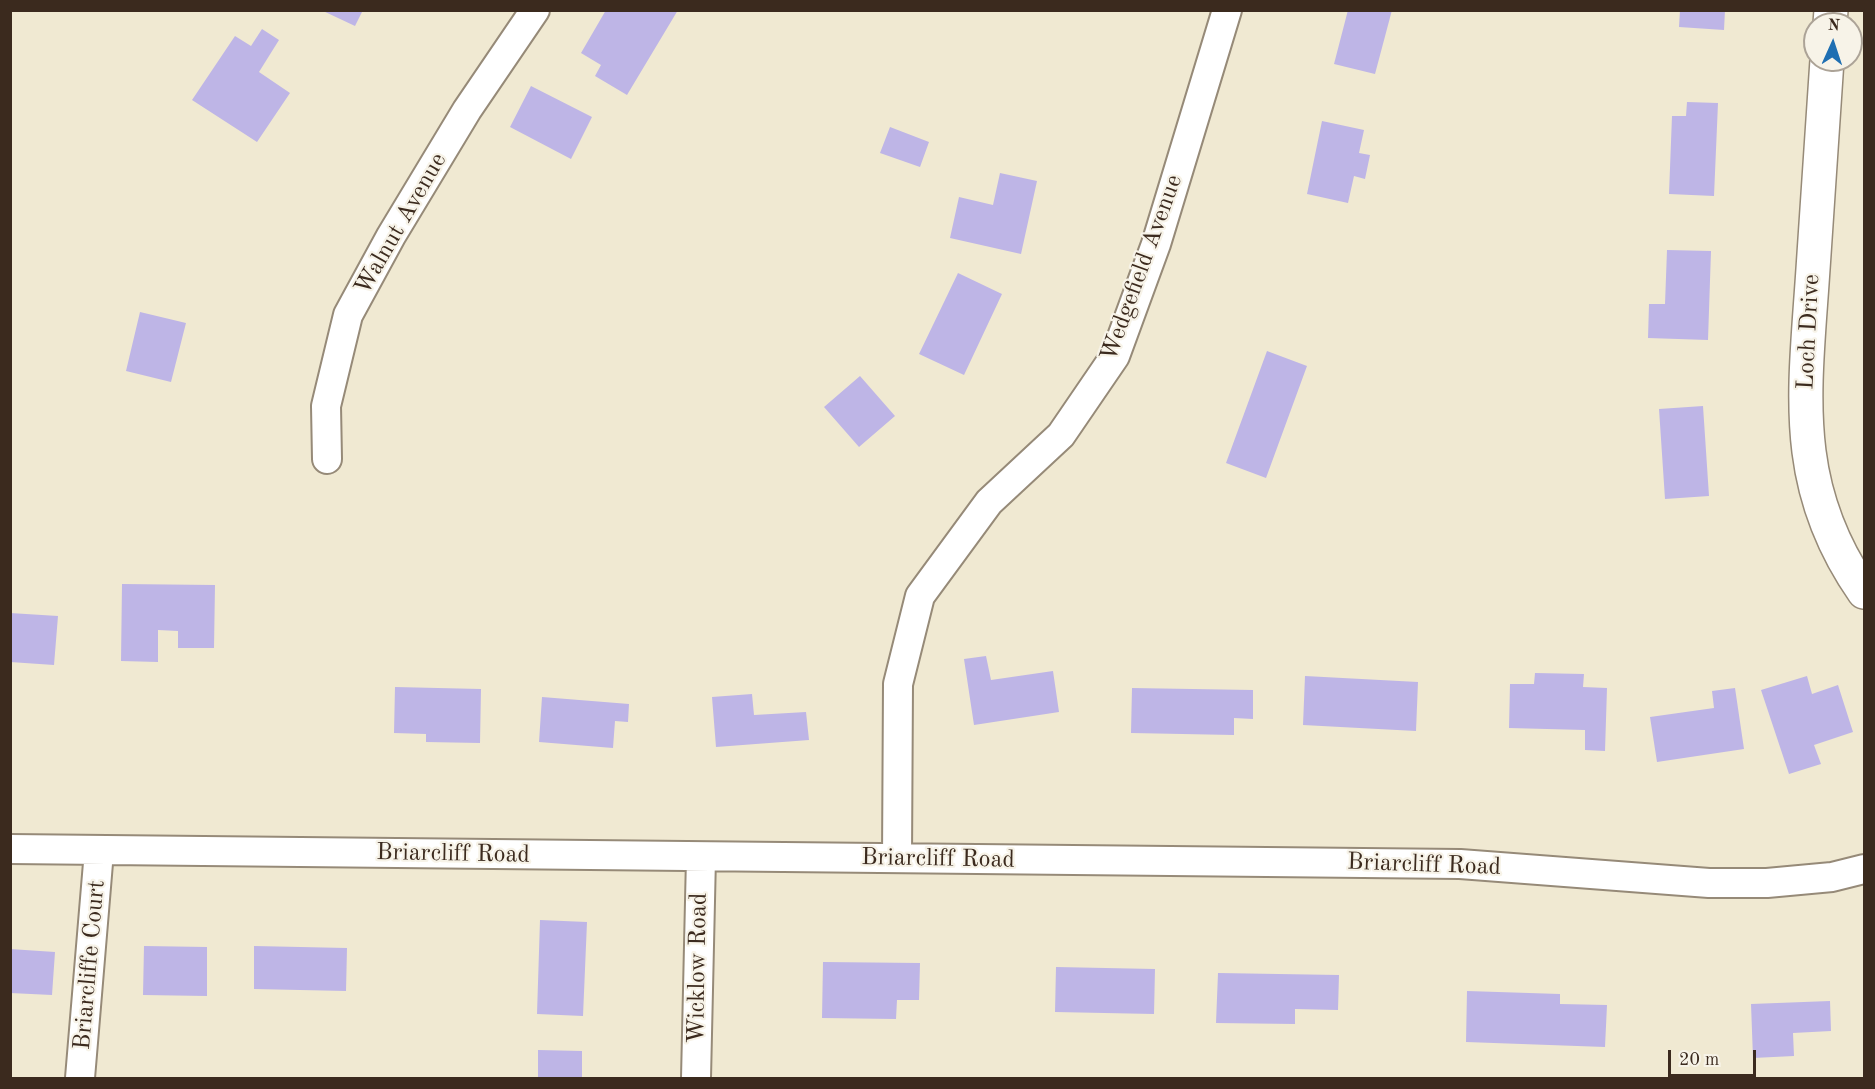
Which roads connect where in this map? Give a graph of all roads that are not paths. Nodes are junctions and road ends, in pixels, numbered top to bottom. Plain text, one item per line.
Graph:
1 (535, 10) edge
2 (1227, 10) edge
3 (1826, 72) edge
4 (327, 459) dead end
5 (1864, 592) edge
6 (10, 849) edge
7 (99, 851) junction
8 (701, 856) junction
9 (897, 858) junction
10 (1864, 869) edge
11 (80, 1078) edge
12 (696, 1078) edge

1 - 4 street, Walnut Avenue
2 - 9 street, Wedgefield Avenue
3 - 5 street, Loch Drive
6 - 7 street, Briarcliff Road
7 - 8 street, Briarcliff Road
7 - 11 street, Briarcliffe Court
8 - 9 street, Briarcliff Road
8 - 12 street, Wicklow Road
9 - 10 street, Briarcliff Road

